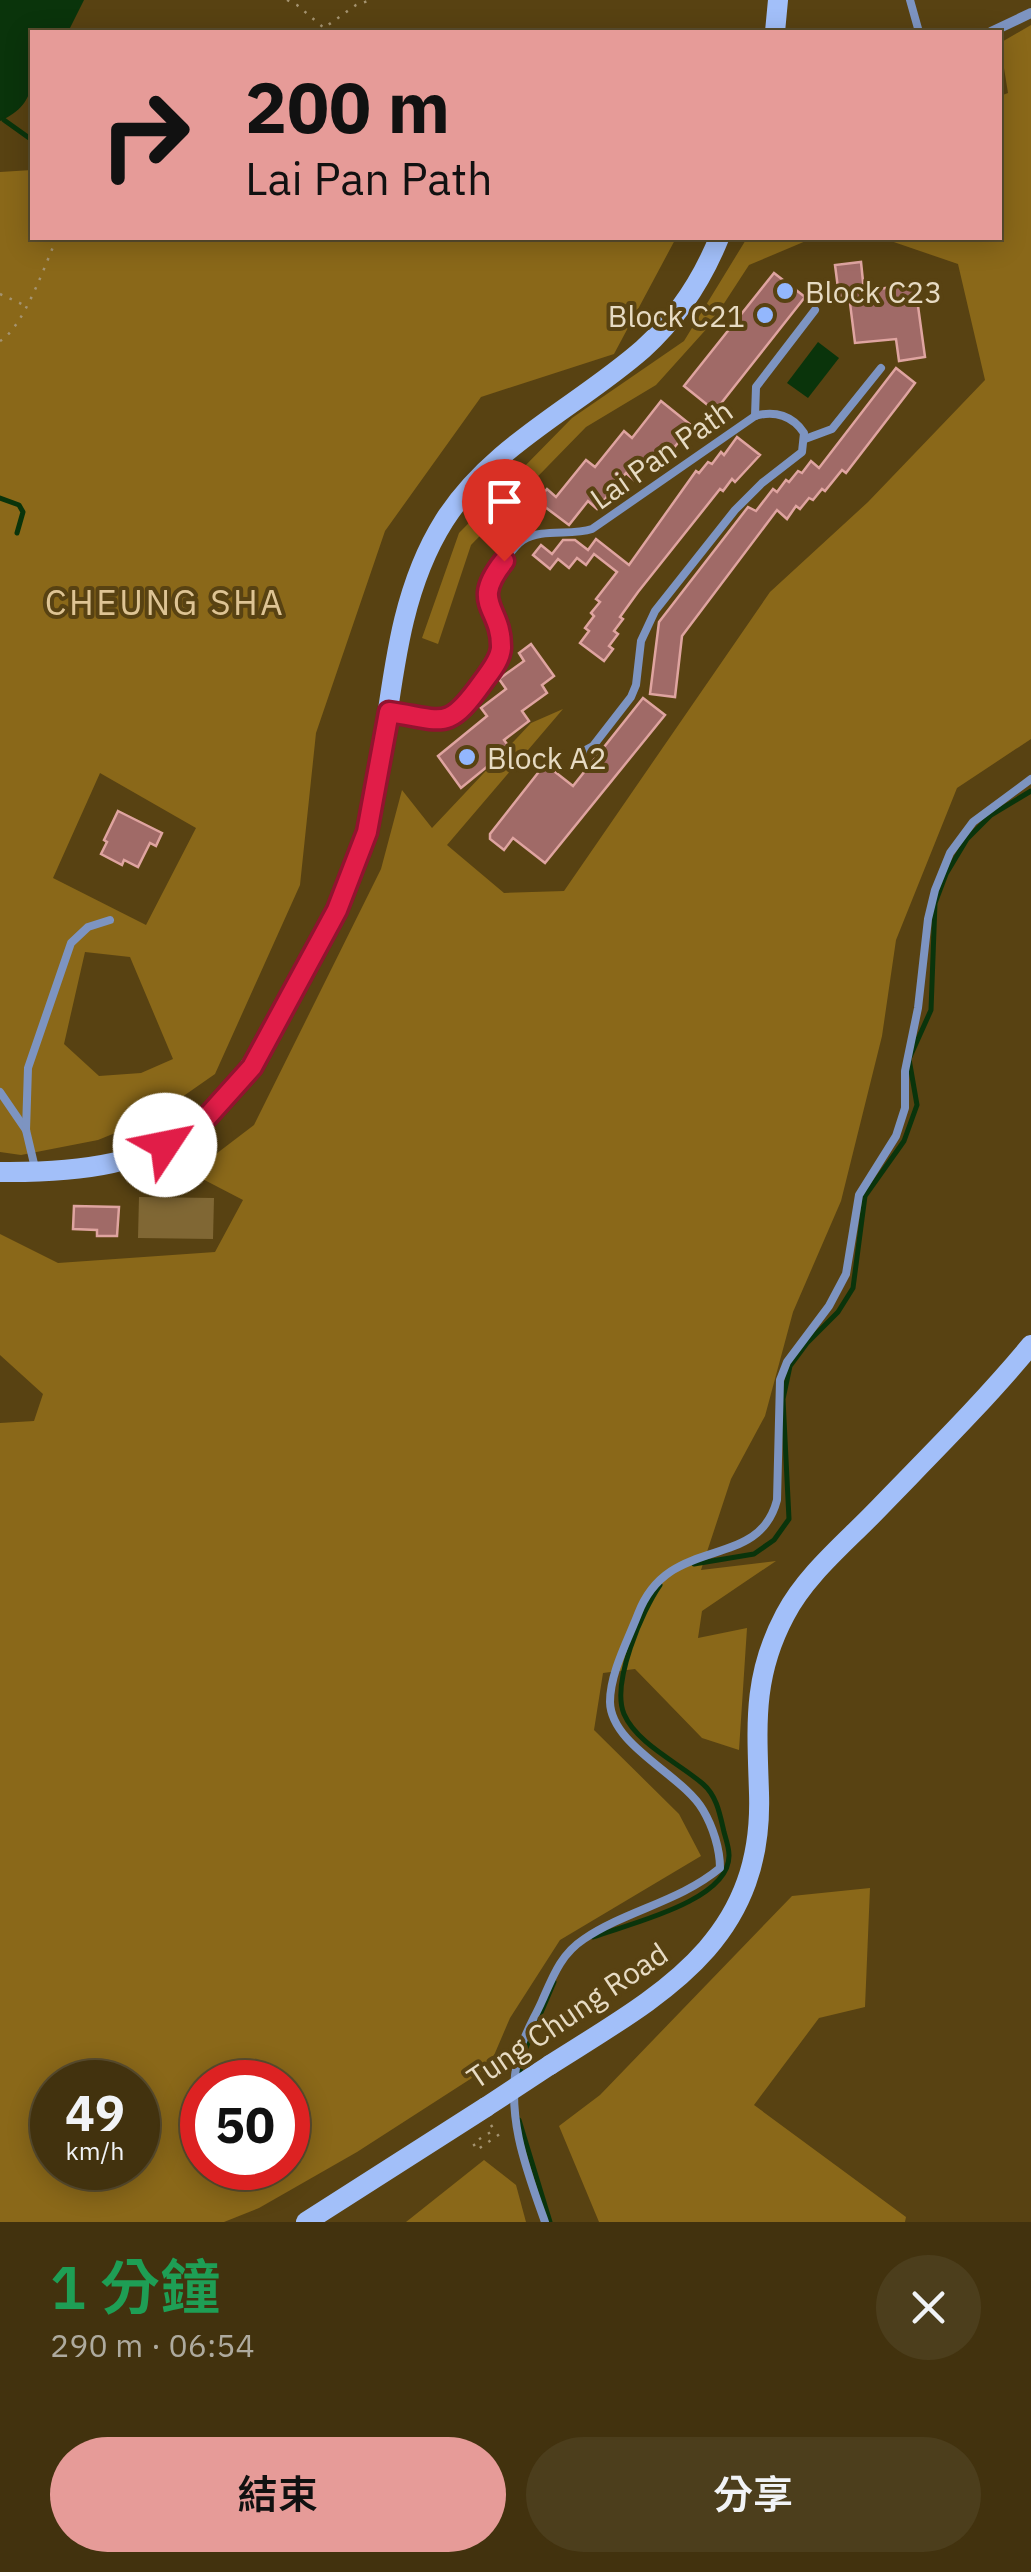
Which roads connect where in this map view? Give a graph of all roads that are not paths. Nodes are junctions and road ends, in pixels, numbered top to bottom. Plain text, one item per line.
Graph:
1 (778, 0) edge
2 (910, 0) edge
3 (1031, 13) edge
4 (775, 30) edge
5 (918, 30) edge
6 (995, 30) edge
7 (719, 240) edge
8 (815, 310) dead end
9 (880, 368) dead end
10 (755, 416) junction
11 (805, 440) junction
12 (389, 712) junction
13 (578, 754) dead end
14 (1031, 779) edge
15 (110, 920) dead end
16 (0, 1092) edge
17 (26, 1130) junction
18 (0, 1172) edge
19 (36, 1172) junction
20 (1031, 1345) edge
21 (306, 2222) edge
22 (545, 2222) edge

1 - 4 main road
2 - 5 lane
3 - 6 street
7 - 12 main road
8 - 10 lane
9 - 11 lane
10 - 11 lane, Lai Pan Path
10 - 12 lane, Lai Pan Path
11 - 13 lane
12 - 19 main road
14 - 22 lane
15 - 17 lane
16 - 17 lane
17 - 19 lane
18 - 19 main road
20 - 21 main road, Tung Chung Road, bridge

